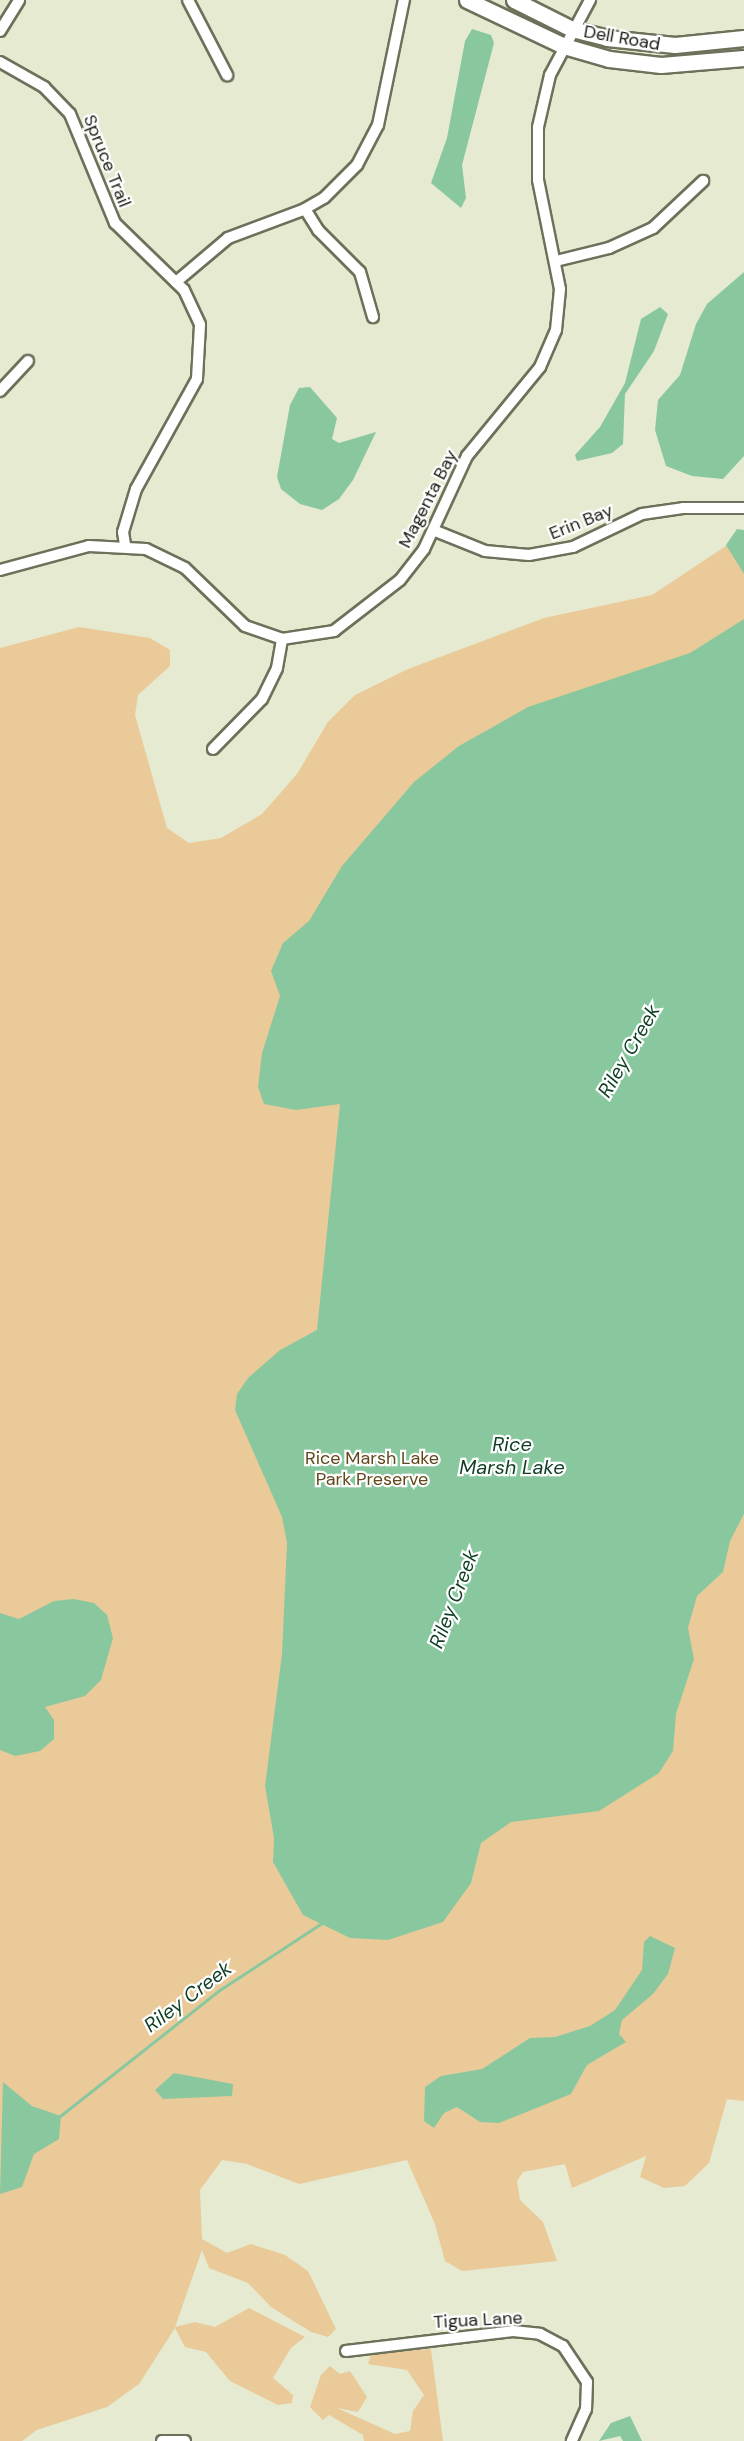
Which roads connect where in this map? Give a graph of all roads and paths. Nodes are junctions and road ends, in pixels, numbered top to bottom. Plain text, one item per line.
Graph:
1 (19, 0) edge
2 (188, 0) edge
3 (404, 0) edge
4 (467, 0) edge
5 (514, 0) edge
6 (590, 0) edge
7 (572, 29) junction
8 (0, 31) edge
9 (744, 38) edge
10 (564, 46) junction
11 (744, 58) edge
12 (0, 62) edge
13 (227, 75) dead end
14 (703, 181) dead end
15 (305, 209) junction
16 (556, 261) junction
17 (176, 282) junction
18 (374, 317) dead end
19 (28, 361) dead end
20 (0, 391) edge
21 (744, 508) edge
22 (433, 530) junction
23 (125, 545) junction
24 (0, 570) edge
25 (282, 639) junction
26 (213, 749) dead end
27 (346, 2351) dead end
28 (162, 2441) edge
29 (185, 2441) edge
30 (572, 2441) edge

1 - 8 street
2 - 13 street
3 - 15 street
4 - 10 main road, Dell Road
5 - 7 main road, Dell Road
6 - 7 street, Magenta Bay
7 - 9 main road, Dell Road
7 - 10 street, Magenta Bay
10 - 11 main road, Dell Road
10 - 16 street, Magenta Bay
12 - 17 street, Spruce Trail
14 - 16 street
15 - 17 street
15 - 18 street
16 - 22 street, Magenta Bay
17 - 23 street, Spruce Trail
19 - 20 street
21 - 22 street, Erin Bay
22 - 25 street, Magenta Bay
23 - 24 street, Magenta Bay
23 - 25 street, Magenta Bay
25 - 26 street
27 - 30 street, Tigua Lane
28 - 29 street

